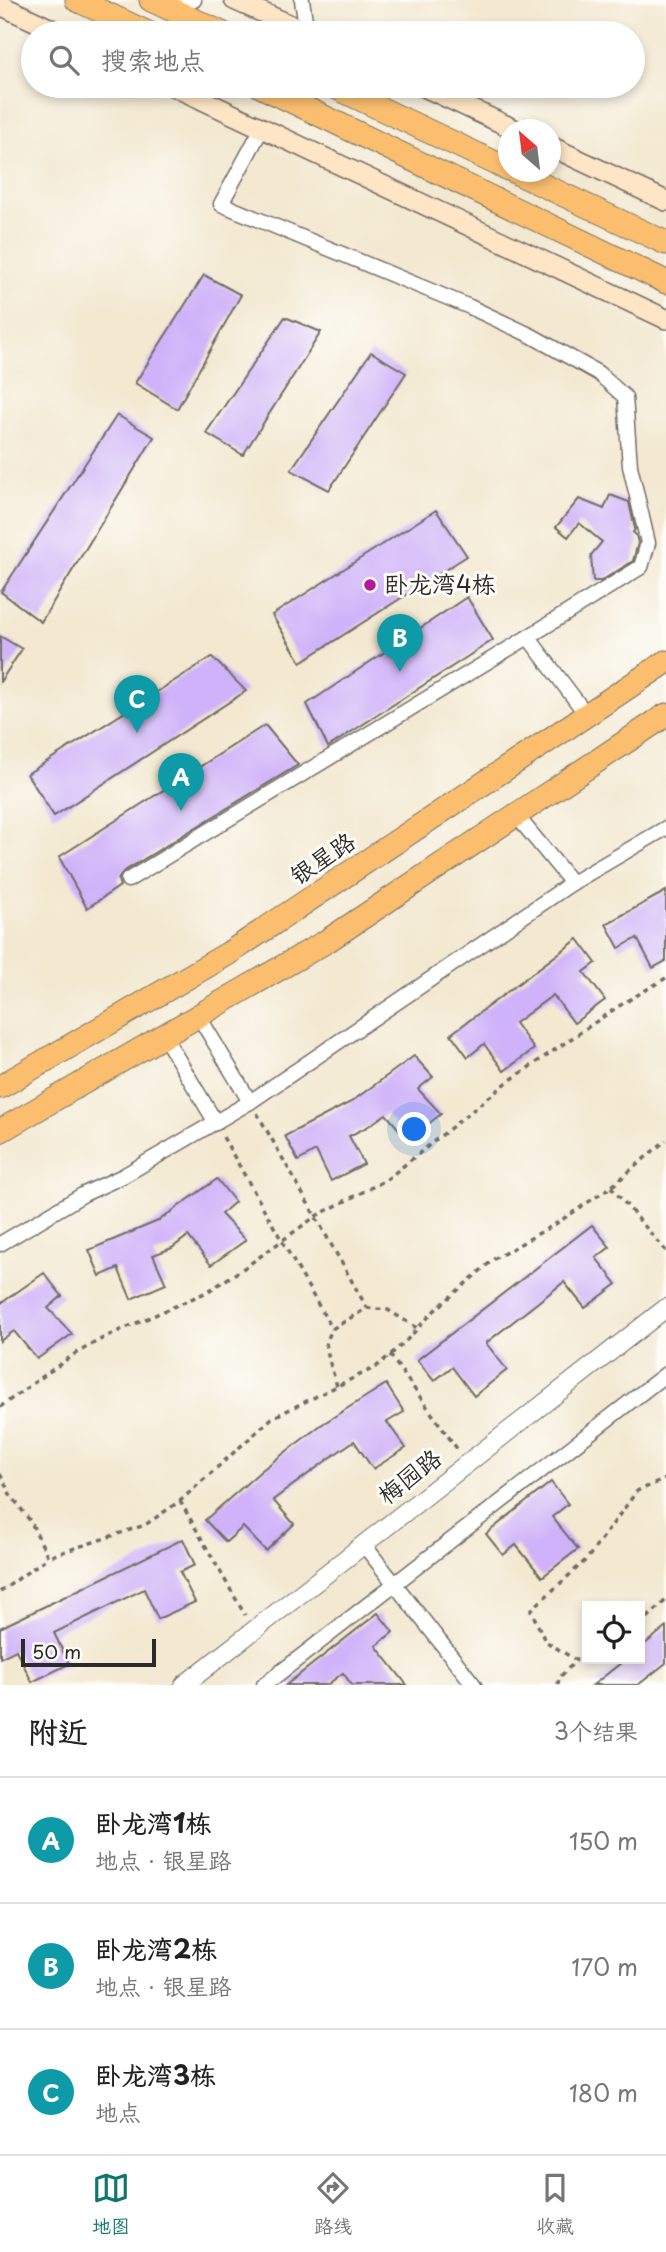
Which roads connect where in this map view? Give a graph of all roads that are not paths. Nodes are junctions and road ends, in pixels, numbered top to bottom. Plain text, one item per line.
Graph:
1 (77, 0) edge
2 (194, 0) edge
3 (234, 0) edge
4 (302, 0) edge
5 (160, 4) edge
6 (0, 5) edge
7 (34, 21) edge
8 (122, 21) edge
9 (196, 21) edge
10 (280, 21) edge
11 (305, 21) edge
12 (198, 98) edge
13 (285, 98) edge
14 (358, 98) edge
15 (448, 98) edge
16 (498, 122) edge
17 (262, 128) junction
18 (561, 151) edge
19 (498, 164) edge
20 (536, 182) edge
21 (666, 201) edge
22 (666, 243) edge
23 (666, 282) edge
24 (666, 319) edge
25 (528, 637) junction
26 (666, 663) edge
27 (586, 714) junction
28 (666, 715) edge
29 (516, 815) junction
30 (666, 828) edge
31 (128, 880) dead end
32 (572, 883) junction
33 (198, 1016) junction
34 (164, 1036) junction
35 (0, 1087) edge
36 (250, 1102) junction
37 (216, 1123) junction
38 (0, 1131) edge
39 (0, 1244) edge
40 (666, 1308) edge
41 (666, 1319) edge
42 (666, 1374) edge
43 (366, 1548) junction
44 (394, 1584) junction
45 (184, 1685) edge
46 (199, 1685) edge
47 (264, 1685) edge
48 (474, 1685) edge

1 - 8 main road
2 - 5 street
3 - 10 main road
4 - 11 street
5 - 9 main road
6 - 7 main road
12 - 17 main road
13 - 23 main road
14 - 19 main road
15 - 16 main road
17 - 24 main road
17 - 25 street
18 - 21 main road
20 - 22 main road
25 - 27 street
25 - 31 street
26 - 27 main road, 银星路
27 - 35 main road, 银星路
28 - 29 main road
29 - 32 street
29 - 33 main road
30 - 32 street
32 - 36 street
33 - 34 main road
33 - 36 street
34 - 37 street
34 - 38 main road
36 - 37 street
37 - 39 street
40 - 43 street, 梅园路
41 - 43 street, 梅园路
42 - 44 street
43 - 44 street
43 - 45 street, 梅园路
43 - 46 street, 梅园路
44 - 47 street
44 - 48 street

